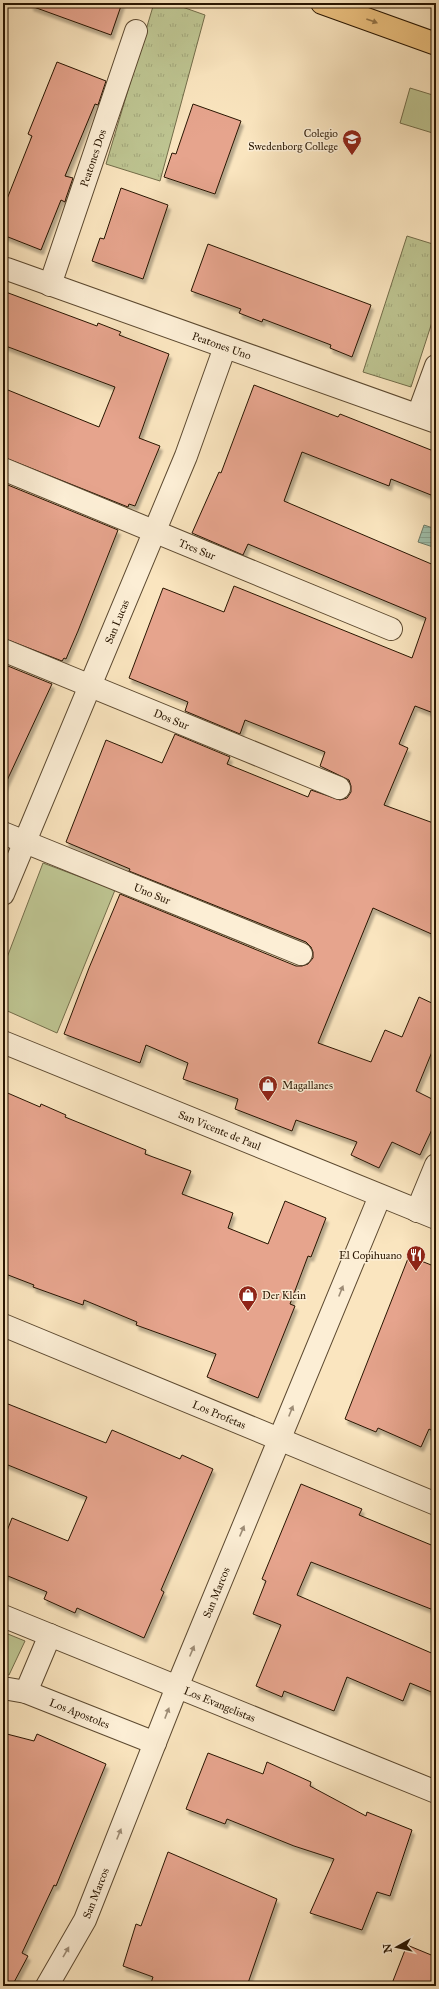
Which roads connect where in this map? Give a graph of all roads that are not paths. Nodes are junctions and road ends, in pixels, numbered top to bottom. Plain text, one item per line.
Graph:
1 (322, 3) edge
2 (136, 31) dead end
3 (436, 44) edge
4 (7, 270) dead end
5 (50, 285) junction
6 (225, 347) junction
7 (436, 366) edge
8 (427, 419) edge
9 (3, 469) edge
10 (155, 531) junction
11 (391, 629) dead end
12 (3, 650) edge
13 (90, 686) junction
14 (340, 788) dead end
15 (3, 833) edge
16 (25, 842) junction
17 (3, 894) edge
18 (301, 954) dead end
19 (3, 1042) edge
20 (436, 1165) edge
21 (380, 1196) junction
22 (426, 1214) edge
23 (3, 1325) edge
24 (279, 1439) junction
25 (436, 1504) edge
26 (3, 1616) edge
27 (50, 1635) junction
28 (177, 1687) junction
29 (3, 1688) edge
30 (26, 1692) junction
31 (155, 1743) junction
32 (436, 1792) edge
33 (47, 1986) edge

1 -> 3 main road
2 - 5 street, Peatones Dos
4 - 5 street, Peatones Uno
5 - 6 street, Peatones Uno
6 - 8 street, Peatones Uno
6 - 10 street, San Lucas
7 - 8 street
9 - 10 street, Tres Sur
10 - 11 street, Tres Sur
10 - 13 street, San Lucas
12 - 13 street, Dos Sur
13 - 14 street, Dos Sur
13 - 16 street, San Lucas
15 - 16 street, Uno Sur
16 - 17 street, San Lucas
16 - 18 street, Uno Sur
19 - 21 street, San Vicente de Paul
20 - 22 street
21 - 22 street, San Vicente de Paul
24 -> 21 street, San Marcos
23 - 24 street, Los Profetas
24 - 25 street, Los Profetas
28 -> 24 street, San Marcos
26 - 27 street, Los Evangelistas
27 - 28 street, Los Evangelistas
27 - 30 street
31 -> 28 street, San Marcos
28 - 32 street, Los Evangelistas
29 - 30 street, Los Apostoles
30 - 31 street, Los Apostoles
33 -> 31 street, San Marcos

